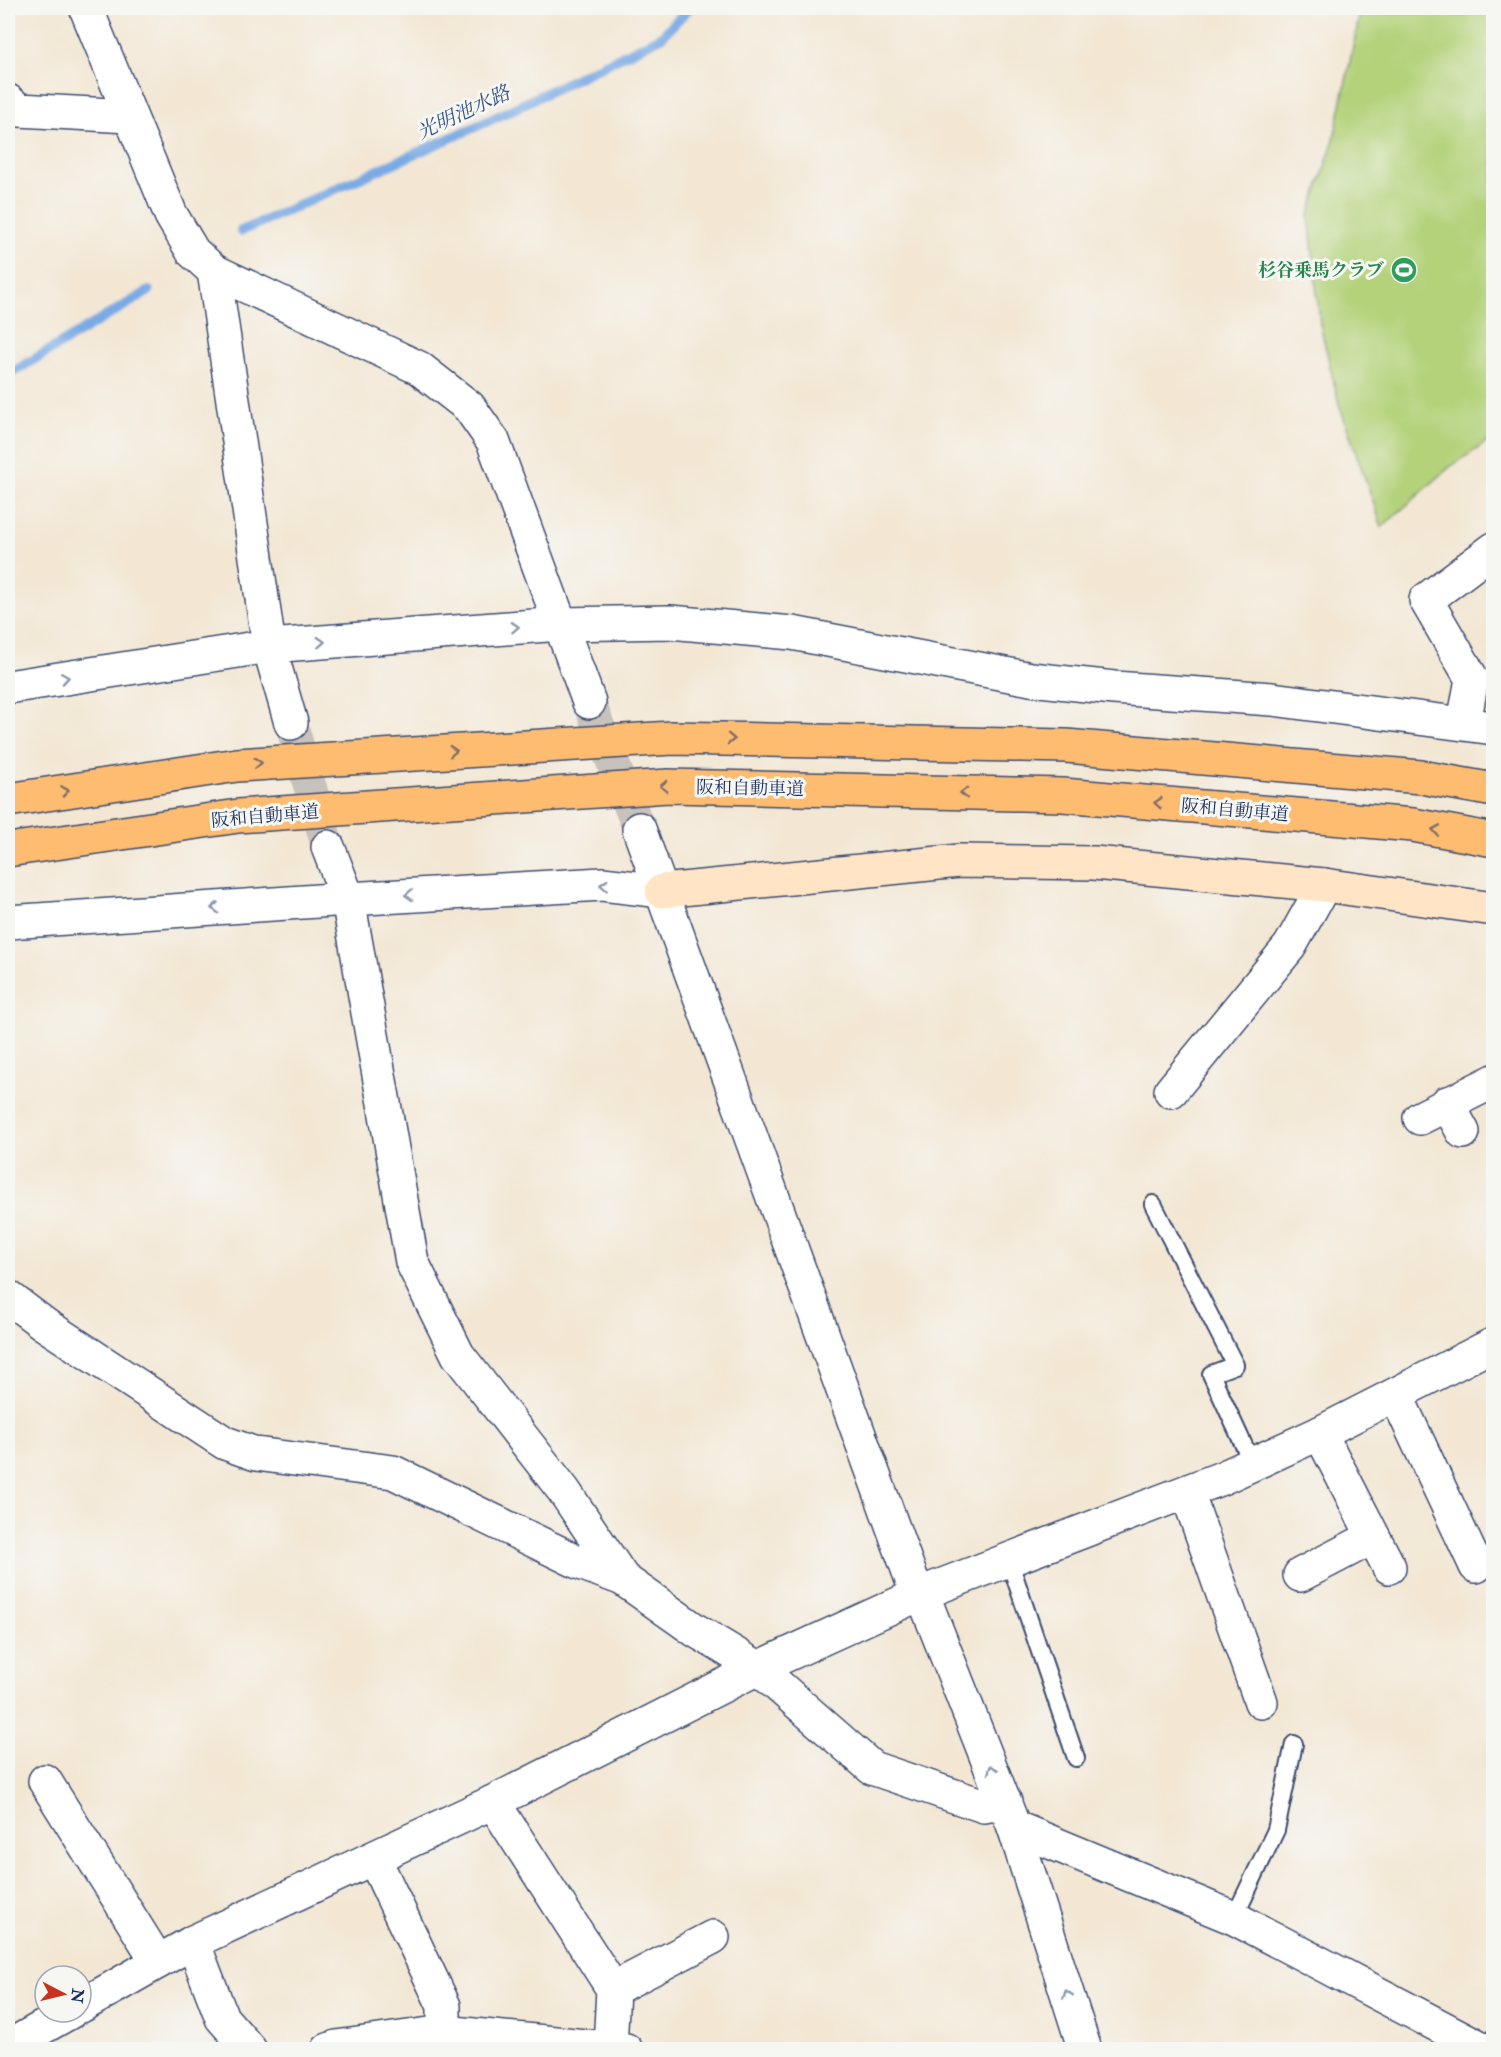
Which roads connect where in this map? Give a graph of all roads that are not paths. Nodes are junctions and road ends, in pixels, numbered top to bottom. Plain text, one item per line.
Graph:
1 (86, 8) edge
2 (8, 100) edge
3 (129, 116) junction
4 (214, 271) junction
5 (1494, 549) edge
6 (561, 624) junction
7 (269, 646) junction
8 (8, 687) edge
9 (589, 702) tunnel mouth
10 (291, 723) tunnel mouth
11 (1479, 725) edge
12 (1494, 790) edge
13 (8, 800) edge
14 (639, 829) tunnel mouth
15 (1494, 840) edge
16 (328, 847) tunnel mouth
17 (8, 850) edge
18 (1324, 885) junction
19 (662, 891) junction
20 (348, 899) junction
21 (1494, 909) edge
22 (8, 922) edge
23 (1494, 1082) edge
24 (1171, 1091) dead end
25 (1463, 1132) dead end
26 (1154, 1204) dead end
27 (8, 1297) edge
28 (1491, 1354) edge
29 (1396, 1395) junction
30 (1320, 1433) junction
31 (1252, 1463) junction
32 (1187, 1492) junction
33 (1373, 1537) junction
34 (1009, 1560) junction
35 (1476, 1566) dead end
36 (1389, 1568) dead end
37 (1300, 1575) dead end
38 (623, 1579) junction
39 (922, 1593) junction
40 (758, 1668) junction
41 (1261, 1702) dead end
42 (1294, 1744) dead end
43 (1076, 1758) dead end
44 (45, 1781) dead end
45 (493, 1802) junction
46 (1009, 1814) junction
47 (374, 1858) junction
48 (1234, 1918) junction
49 (713, 1937) dead end
50 (193, 1942) junction
51 (158, 1962) junction
52 (613, 1989) junction
53 (93, 1999) edge
54 (49, 2024) edge
55 (444, 2032) junction
56 (8, 2047) edge
57 (334, 2048) edge
58 (250, 2049) edge
59 (618, 2049) edge
60 (1084, 2049) edge
61 (1485, 2049) edge

1 - 3 street
2 - 3 street
3 - 4 street
4 - 6 street
4 - 7 street
5 - 11 street
7 -> 6 street
6 - 9 street
6 - 11 street
8 -> 7 street
7 - 10 street
13 -> 12 highway
14 - 19 street
15 -> 17 highway, 阪和自動車道
16 - 20 street
18 - 19 street
18 - 21 street
18 - 24 street
19 -> 20 street
19 - 39 street
20 -> 22 street
20 - 38 street
23 - 25 street
26 - 31 lane
27 - 38 street
28 - 29 street
29 - 30 street
29 - 35 street
30 - 31 street
30 - 33 street
31 - 32 street
32 - 34 street
32 - 41 street
33 - 36 street
33 - 37 street
34 - 39 street
34 - 43 lane
38 - 40 street
39 - 40 street
46 -> 39 street
40 - 45 street
40 - 46 street
42 - 48 lane
44 - 51 street
45 - 47 street
45 - 52 street
46 - 48 street
60 -> 46 street
47 - 50 street
47 - 55 street
48 - 61 street
49 - 52 street
50 - 51 street
50 - 58 street
51 - 53 street
52 - 59 street
54 - 56 street
55 - 57 street
55 - 59 street

